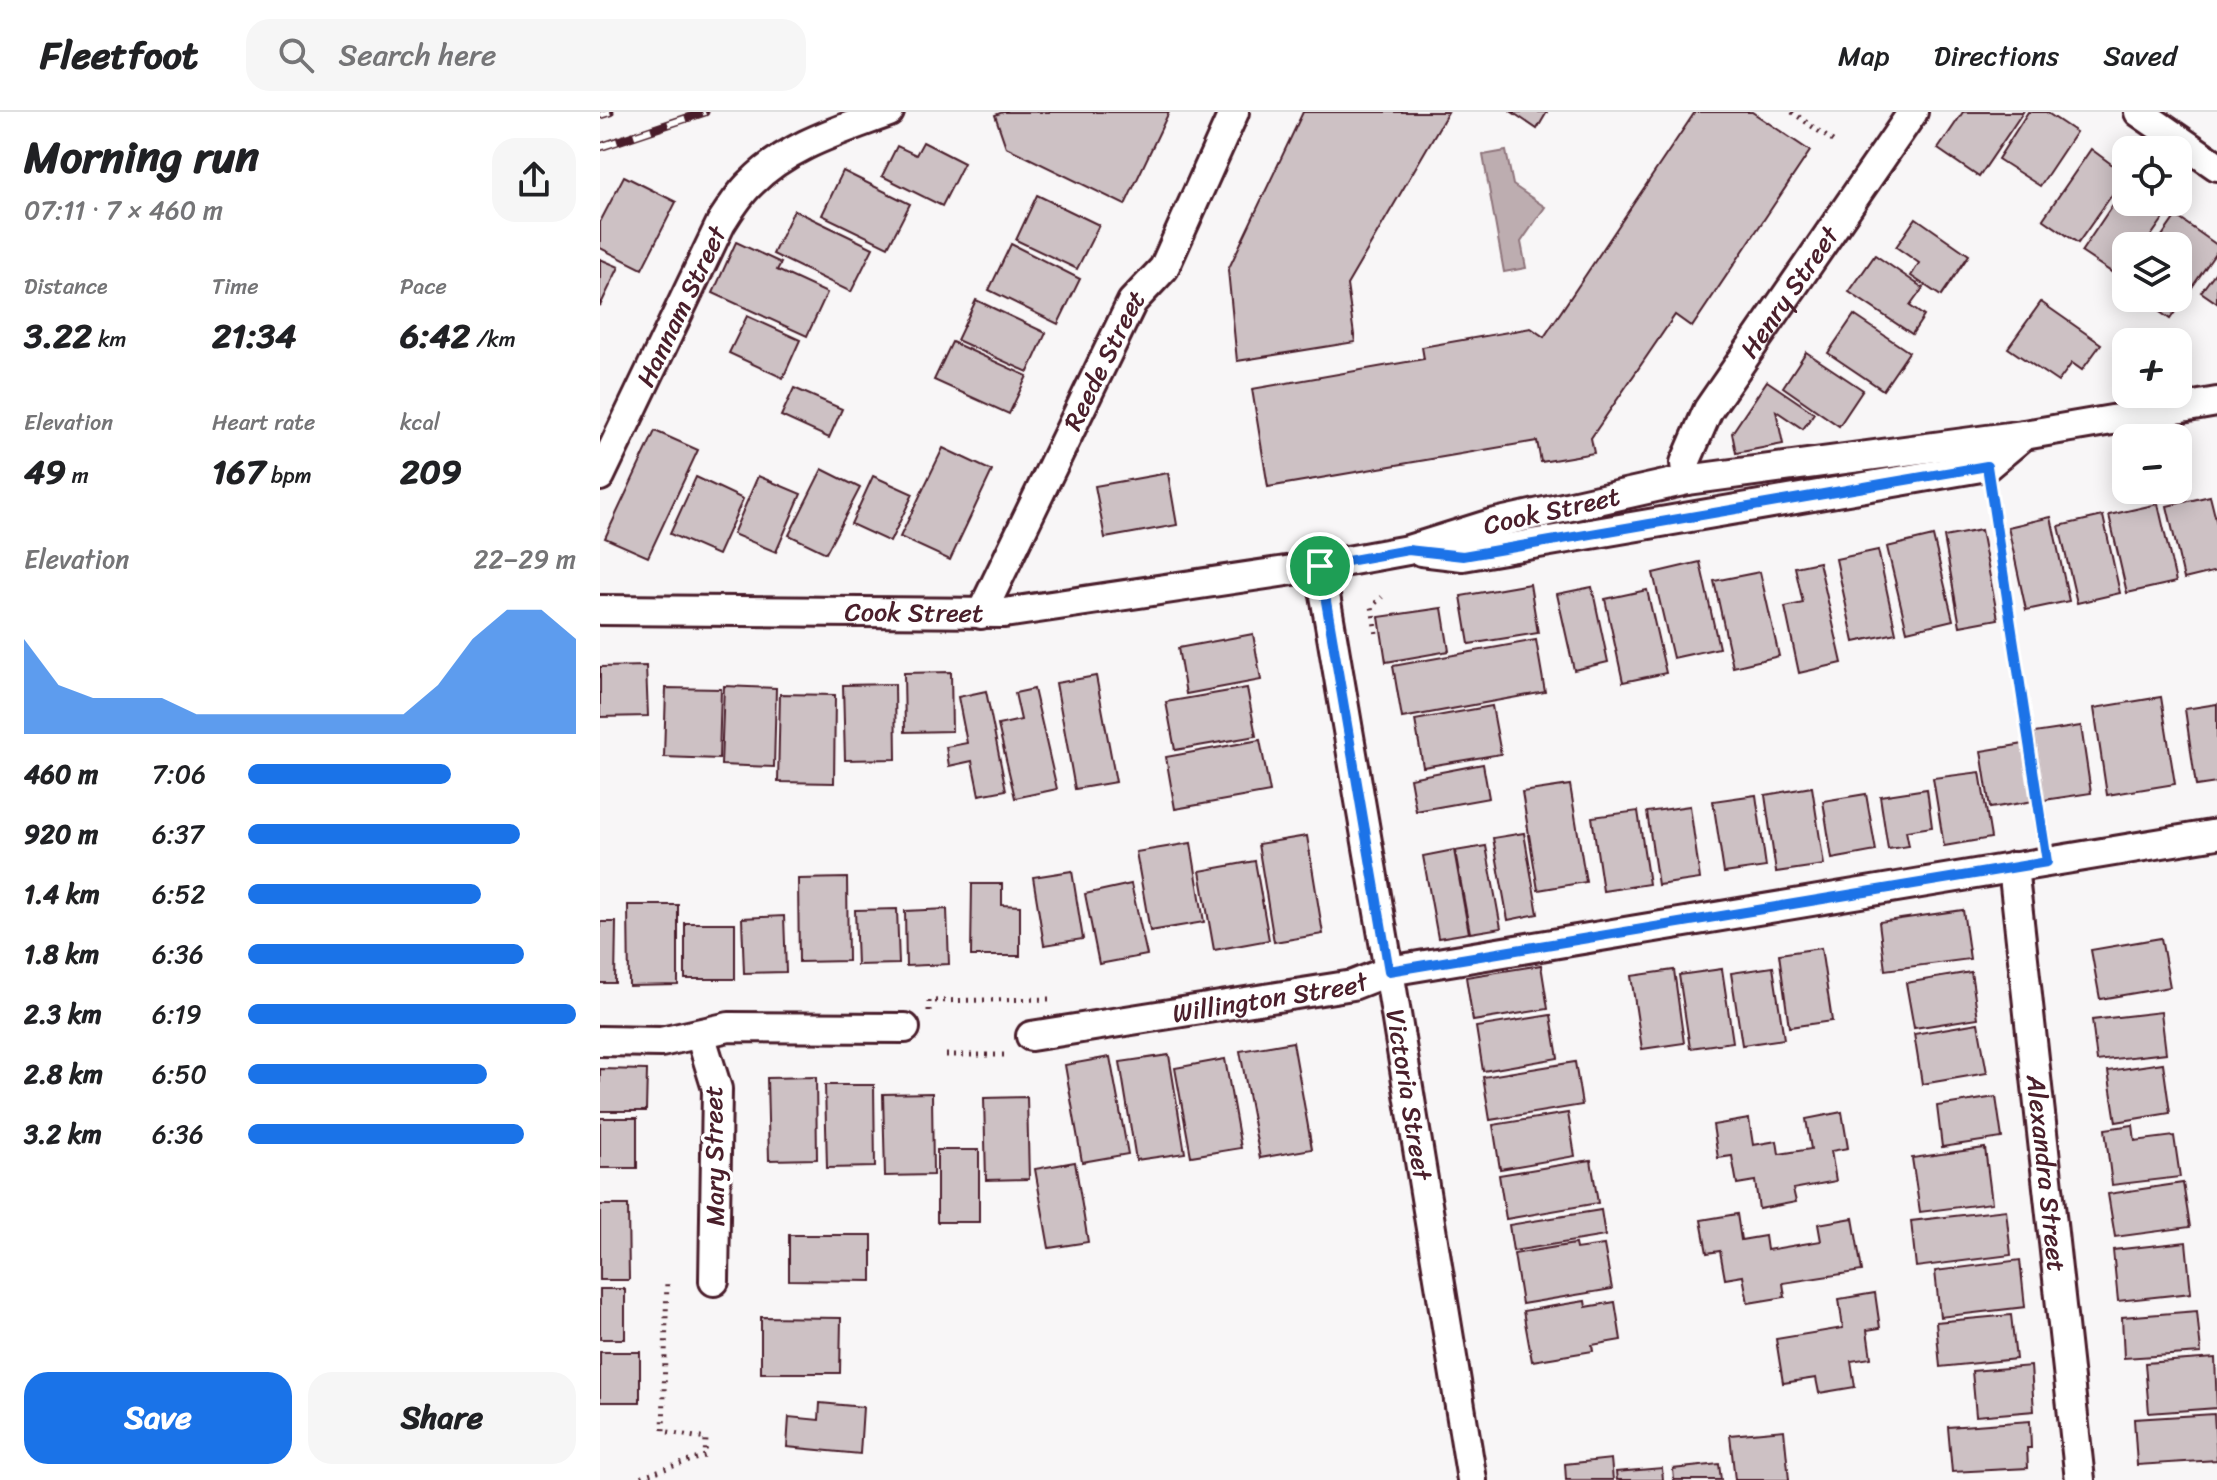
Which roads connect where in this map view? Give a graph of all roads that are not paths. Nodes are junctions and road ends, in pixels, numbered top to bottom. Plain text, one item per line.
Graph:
1 (889, 112) edge
2 (1234, 112) edge
3 (1913, 112) edge
4 (2139, 112) edge
5 (2217, 166) edge
6 (2217, 402) edge
7 (2024, 435) junction
8 (600, 476) edge
9 (1687, 480) junction
10 (1408, 550) junction
11 (1320, 566) junction
12 (600, 610) edge
13 (981, 614) junction
14 (2217, 834) edge
15 (2013, 867) junction
16 (1389, 971) junction
17 (905, 1028) dead end
18 (700, 1034) junction
19 (600, 1041) edge
20 (1022, 1046) road end
21 (714, 1281) dead end
22 (1472, 1480) edge
23 (2080, 1480) edge

1 - 8 street, Hannam Street
2 - 13 street, Reede Street
3 - 9 street, Henry Street
4 - 5 street
6 - 7 street, Cook Street
7 - 9 street, Cook Street
7 - 10 street
9 - 10 street, Cook Street
10 - 11 street, Cook Street
11 - 13 street, Cook Street
11 - 16 street, Victoria Street
12 - 13 street, Cook Street
14 - 15 street, Willington Street
15 - 16 street, Willington Street
15 - 23 street, Alexandra Street
16 - 20 street, Willington Street
16 - 22 street, Victoria Street
17 - 18 street
18 - 19 street
18 - 21 street, Mary Street

